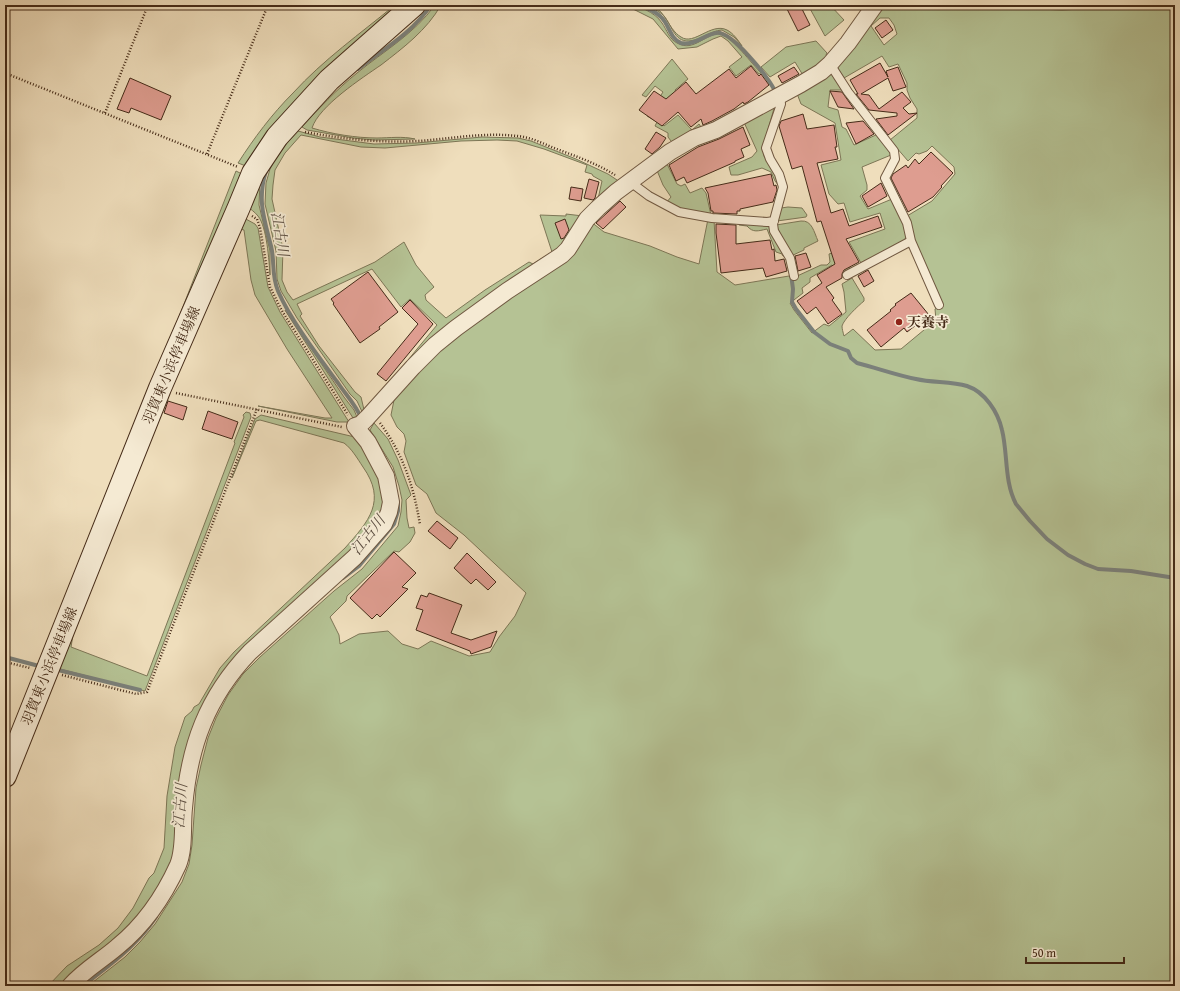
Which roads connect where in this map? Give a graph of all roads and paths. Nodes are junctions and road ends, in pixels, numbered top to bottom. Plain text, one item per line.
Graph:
1 (148, 5) edge
2 (268, 5) edge
3 (414, 5) edge
4 (875, 5) edge
5 (1034, 5) edge
6 (1090, 5) edge
7 (830, 64) junction
8 (5, 73) edge
9 (780, 95) junction
10 (105, 112) junction
11 (300, 129) dead end
12 (207, 154) junction
13 (253, 173) junction
14 (629, 181) junction
15 (240, 207) junction
16 (774, 221) junction
17 (911, 241) junction
18 (847, 275) dead end
19 (794, 276) dead end
20 (939, 305) dead end
21 (160, 388) junction
22 (257, 409) junction
23 (364, 420) junction
24 (420, 524) dead end
25 (5, 662) edge
26 (47, 672) junction
27 (5, 776) edge
28 (70, 986) edge

1 - 10 path
2 - 12 path
3 - 13 main road, 羽賀東小浜停車場線
4 - 7 street
5 - 6 path
7 - 9 street
7 - 17 lane
8 - 10 path
9 - 14 street
9 - 16 lane
10 - 12 path
11 - 14 path
12 - 13 path
13 - 15 main road, 羽賀東小浜停車場線
14 - 16 lane
14 - 23 street
15 - 21 main road, 羽賀東小浜停車場線
15 - 23 path
16 - 19 lane
17 - 18 lane
17 - 20 lane
21 - 22 path
21 - 26 main road, 羽賀東小浜停車場線
22 - 23 path
22 - 26 path
23 - 24 path
23 - 28 street
25 - 26 path
26 - 27 main road, 羽賀東小浜停車場線

